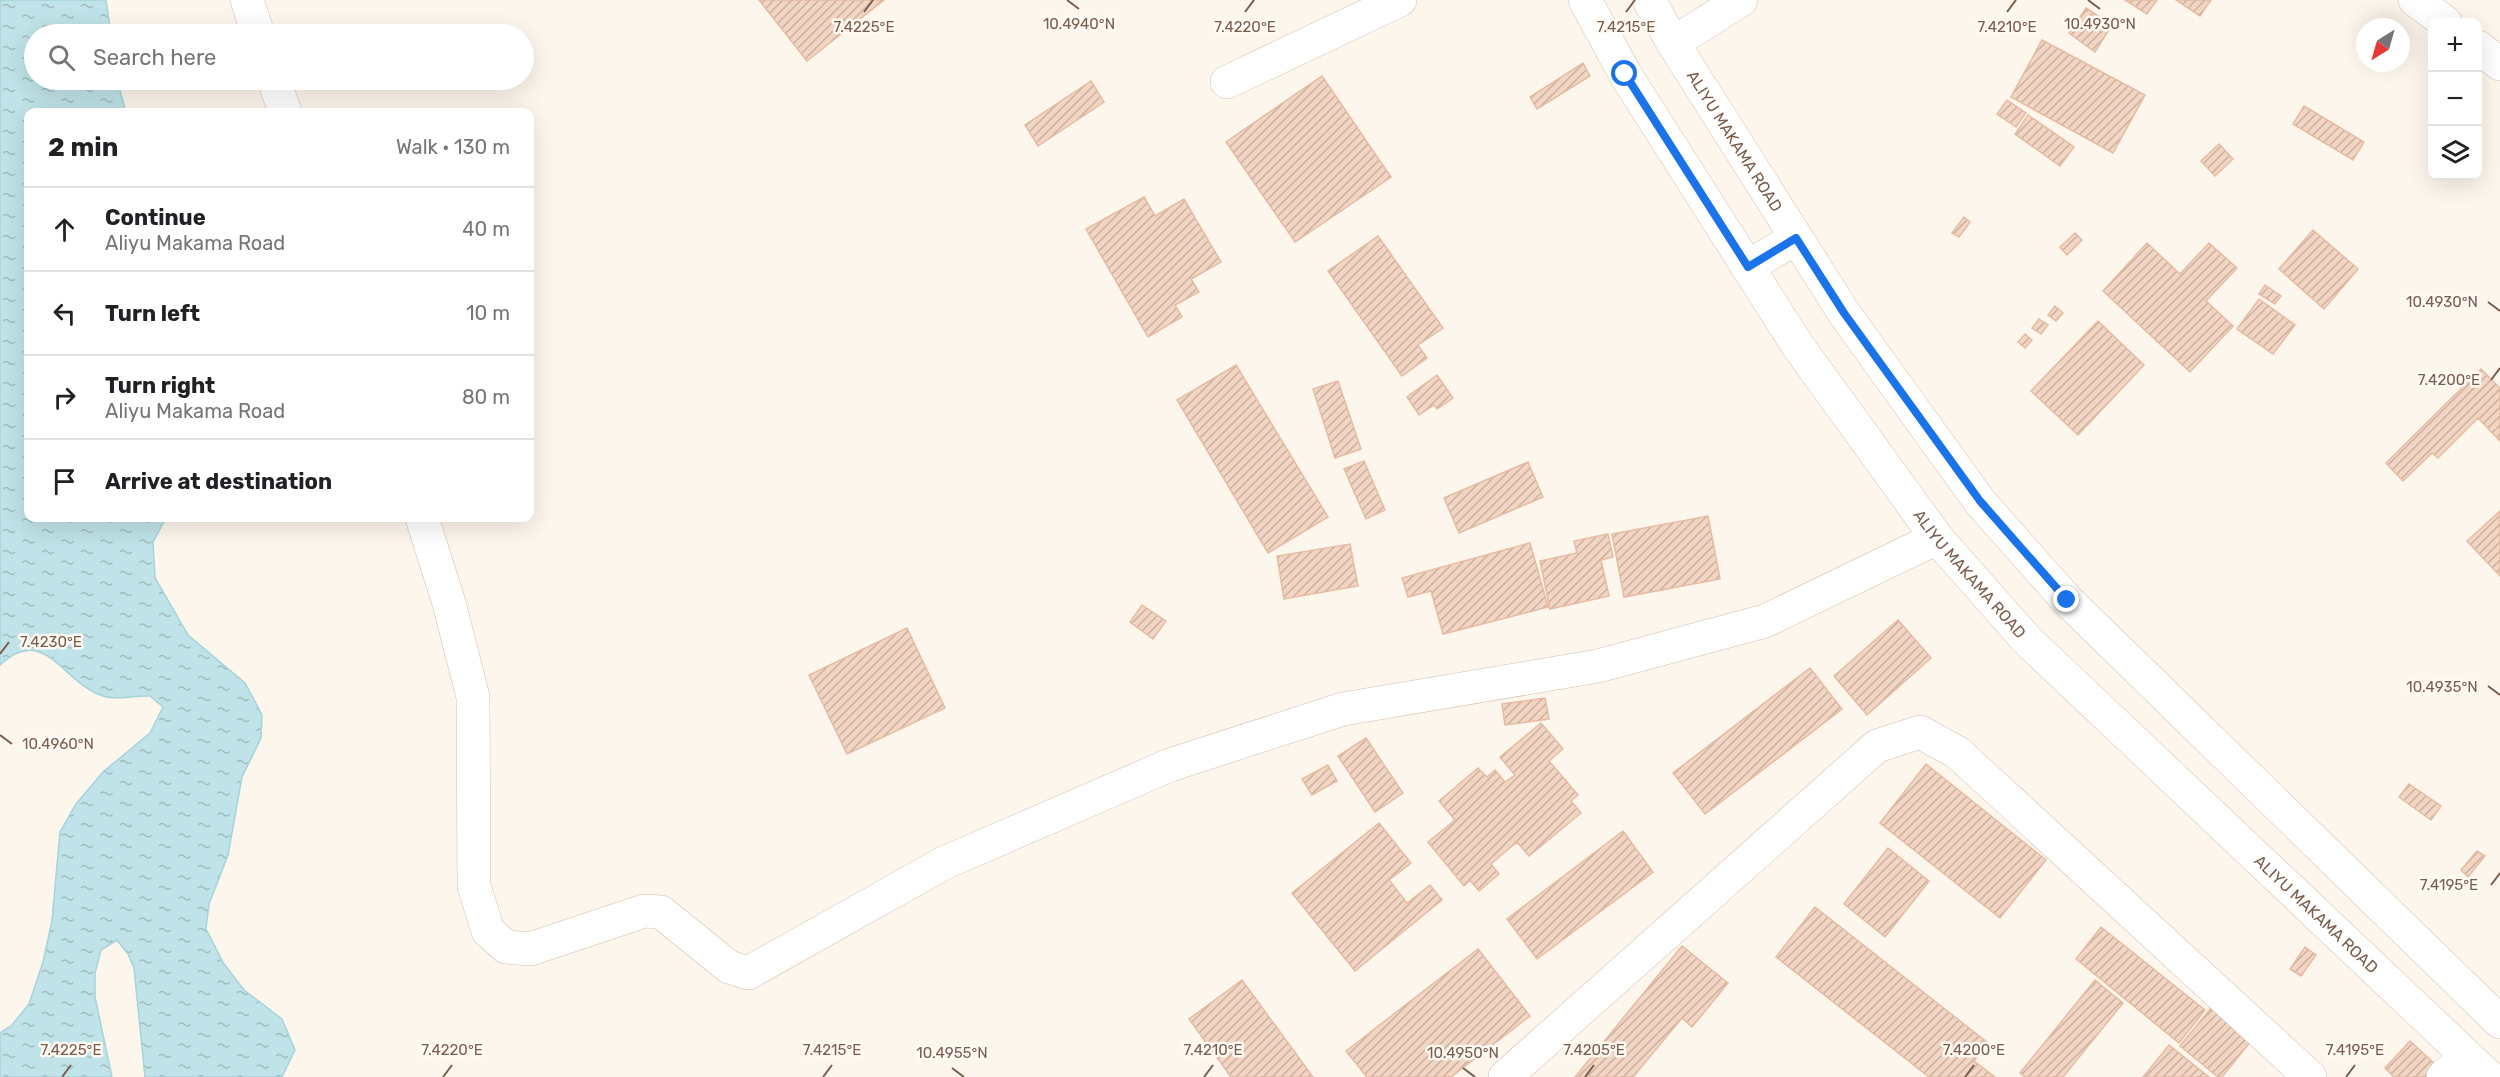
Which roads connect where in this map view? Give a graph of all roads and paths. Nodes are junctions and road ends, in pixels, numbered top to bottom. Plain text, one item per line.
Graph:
1 (248, 0) edge
2 (1400, 0) edge
3 (1585, 0) edge
4 (1649, 0) edge
5 (1741, 0) edge
6 (2415, 0) edge
7 (2440, 18) edge
8 (255, 24) edge
9 (1673, 43) junction
10 (2482, 50) edge
11 (2500, 64) edge
12 (1227, 82) dead end
13 (277, 90) edge
14 (284, 108) edge
15 (1796, 238) junction
16 (1748, 267) junction
17 (423, 522) edge
18 (1937, 538) junction
19 (2500, 1022) edge
20 (2466, 1070) edge
21 (1505, 1077) edge
22 (2310, 1077) edge

1 - 8 street
2 - 12 street
3 - 16 street, ALIYU MAKAMA ROAD
4 - 9 street, ALIYU MAKAMA ROAD
5 - 9 street
6 - 7 street
9 - 15 street, ALIYU MAKAMA ROAD
10 - 11 street
13 - 14 street
15 - 16 street
15 - 19 street, ALIYU MAKAMA ROAD
16 - 18 street, ALIYU MAKAMA ROAD
17 - 18 street
18 - 20 street, ALIYU MAKAMA ROAD
21 - 22 street

